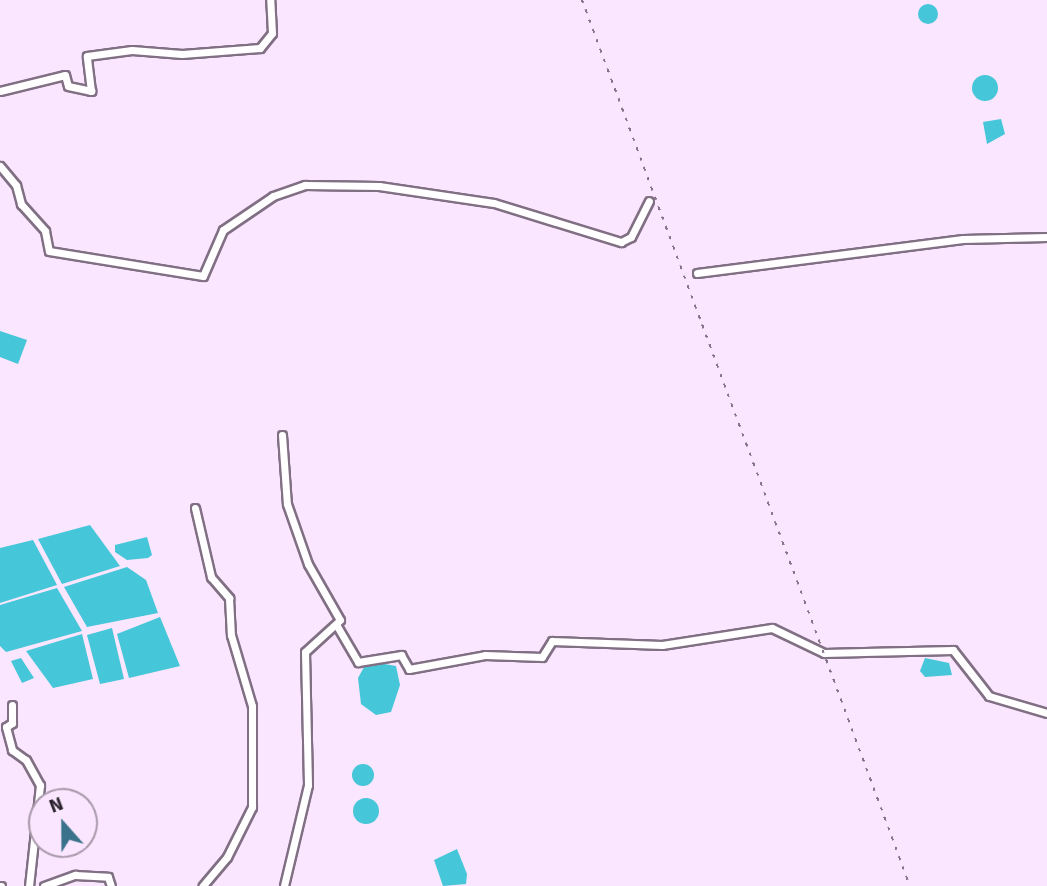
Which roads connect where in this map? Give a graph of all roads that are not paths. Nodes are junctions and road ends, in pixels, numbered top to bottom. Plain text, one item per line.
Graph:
1 (270, 0) edge
2 (0, 91) edge
3 (0, 166) edge
4 (649, 201) dead end
5 (1047, 237) edge
6 (697, 273) dead end
7 (282, 435) dead end
8 (195, 508) dead end
9 (337, 626) junction
10 (12, 705) dead end
11 (1047, 713) edge
12 (29, 886) edge
13 (44, 886) edge
14 (111, 886) edge
15 (203, 886) edge
16 (285, 886) edge

1 - 2 street
3 - 4 street
5 - 6 street
7 - 9 street
8 - 15 street
9 - 11 street
9 - 16 street
10 - 12 street
13 - 14 street

